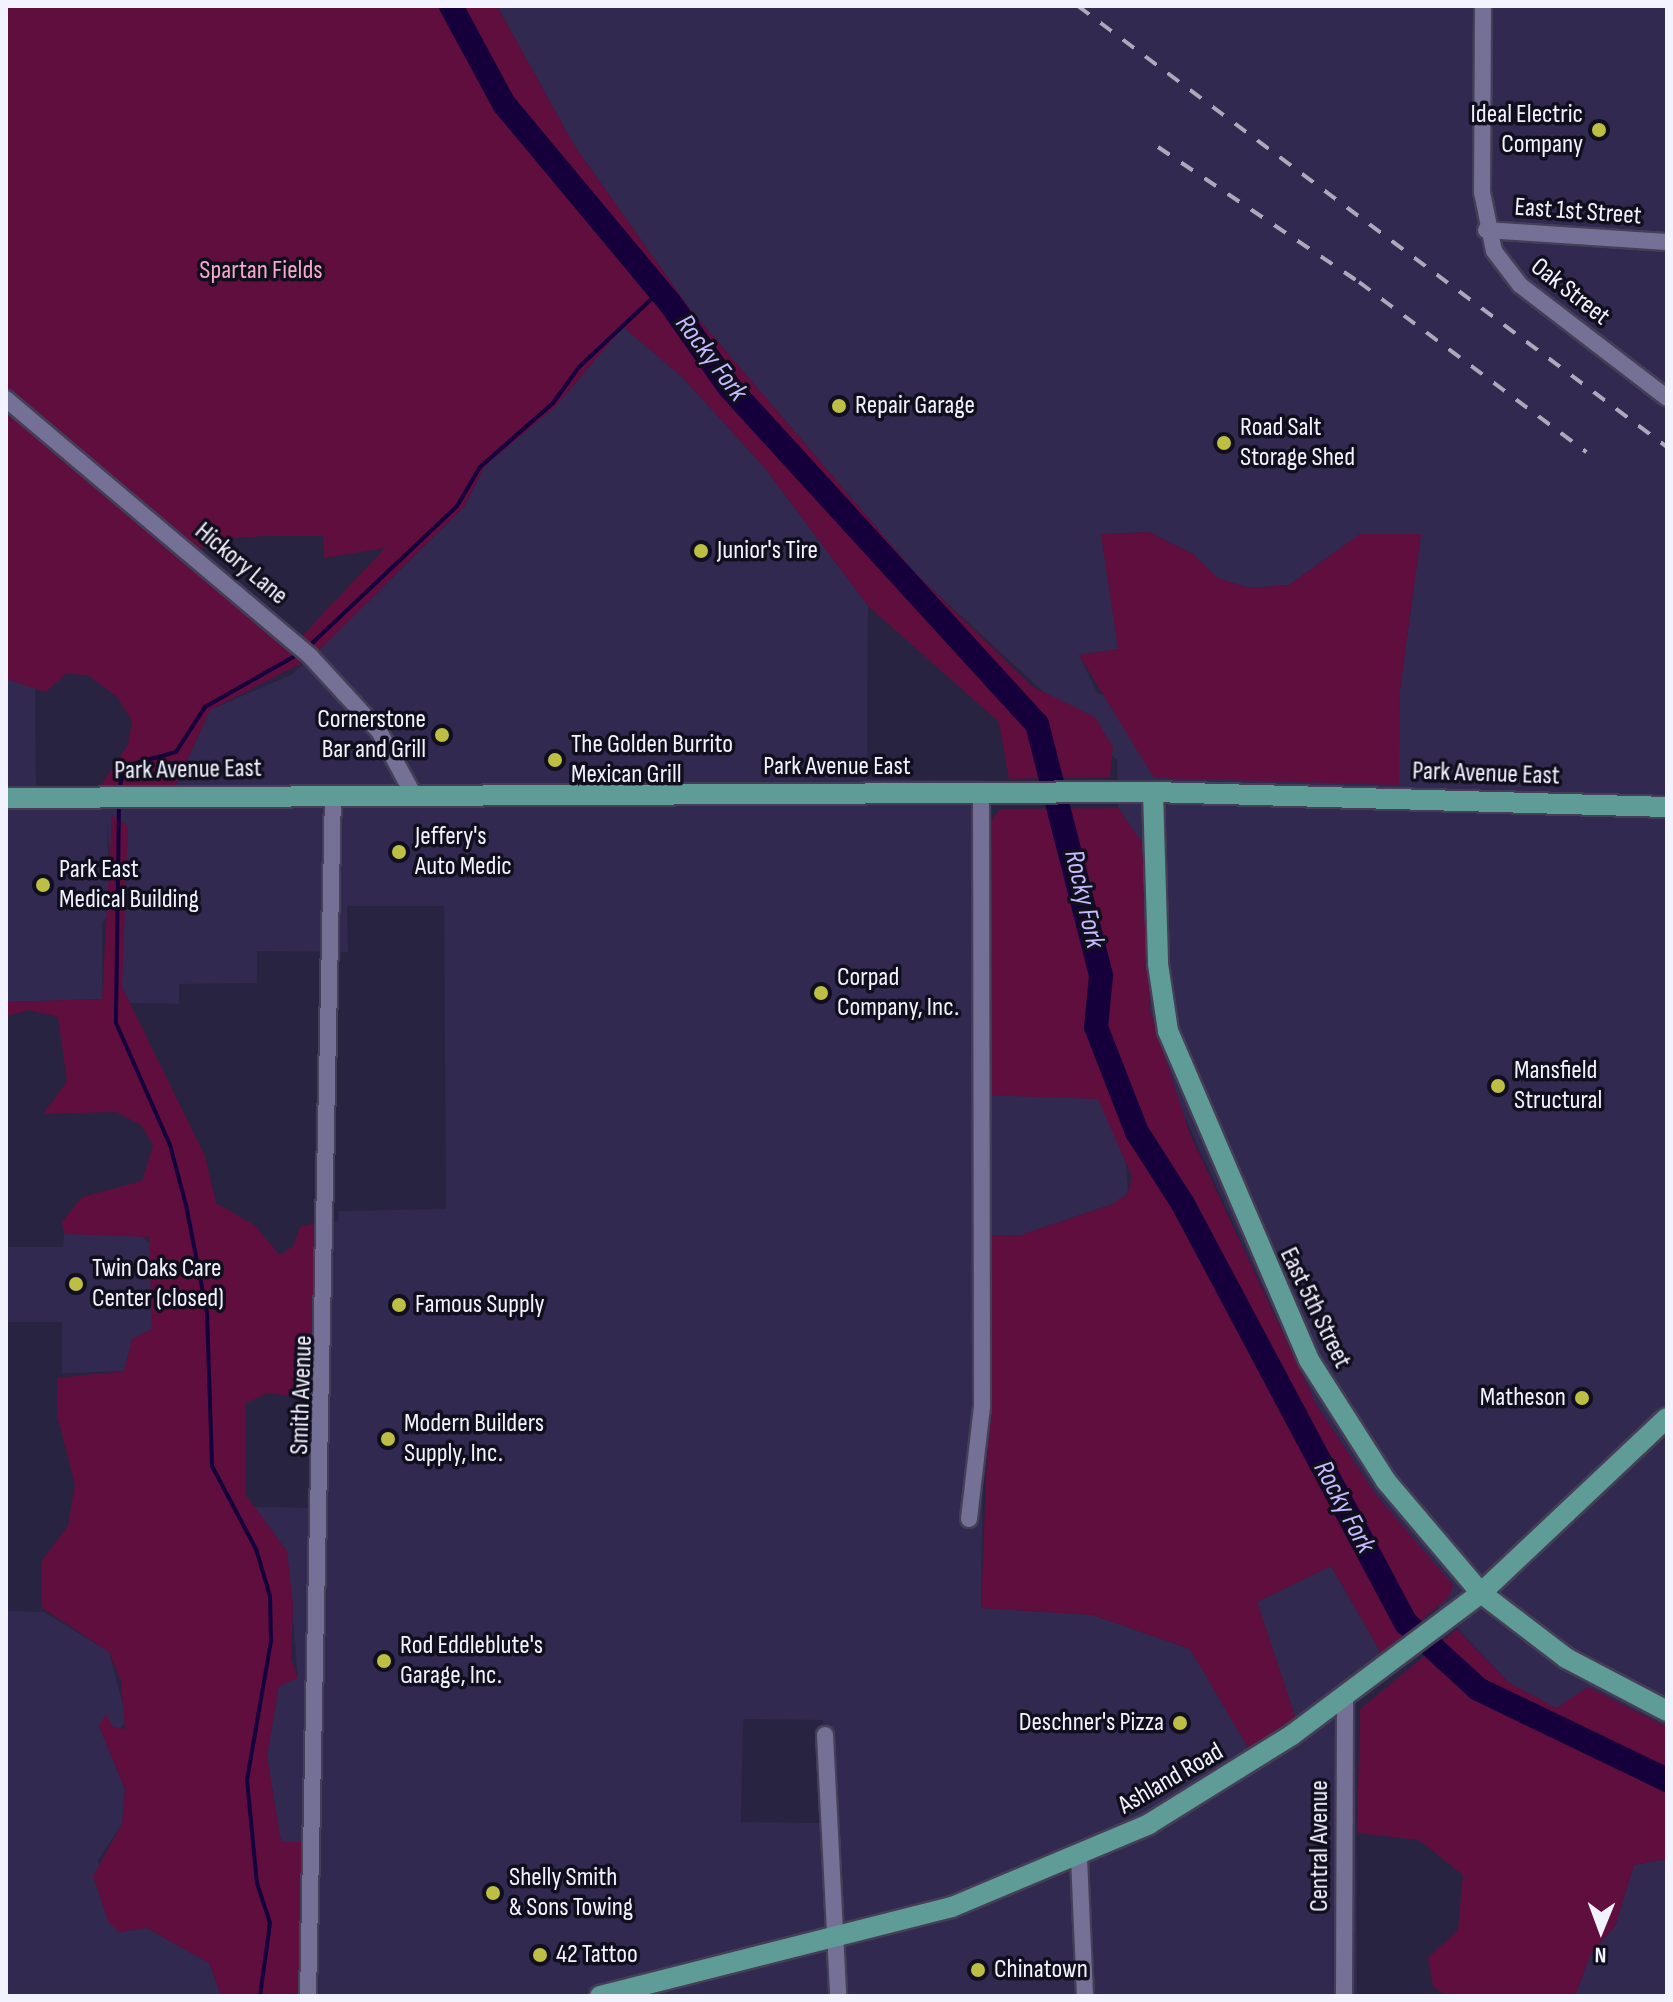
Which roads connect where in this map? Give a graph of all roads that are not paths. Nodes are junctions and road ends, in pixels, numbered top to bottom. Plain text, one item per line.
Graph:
1 (1483, 6) edge
2 (1486, 230) junction
3 (1667, 242) edge
4 (1667, 398) edge
5 (6, 399) edge
6 (981, 792) junction
7 (1153, 792) junction
8 (333, 794) junction
9 (413, 794) junction
10 (6, 798) edge
11 (1667, 807) edge
12 (1667, 1418) edge
13 (969, 1519) dead end
14 (1481, 1593) junction
15 (1345, 1696) junction
16 (1667, 1711) edge
17 (825, 1735) dead end
18 (1079, 1858) junction
19 (836, 1941) junction
20 (651, 1991) edge
21 (308, 1996) edge
22 (600, 1996) edge
23 (838, 1996) edge
24 (1085, 1996) edge
25 (1344, 1996) edge

1 - 2 street
2 - 3 street, East 1st Street
2 - 4 street, Oak Street
5 - 9 street, Hickory Lane
6 - 7 main road, Park Avenue East
6 - 9 main road, Park Avenue East
6 - 13 street
7 - 11 main road, Park Avenue East
7 - 14 main road, East 5th Street
8 - 9 main road, Park Avenue East
8 - 10 main road, Park Avenue East
8 - 21 street, Smith Avenue
12 - 14 main road, Ashland Road
14 - 15 main road, Ashland Road
14 - 16 main road, East 5th Street
15 - 18 main road, Ashland Road
15 - 25 street, Central Avenue
17 - 19 street
18 - 19 main road, Ashland Road
18 - 24 street
19 - 20 main road, Ashland Road
19 - 23 street
20 - 22 main road, Ashland Road

